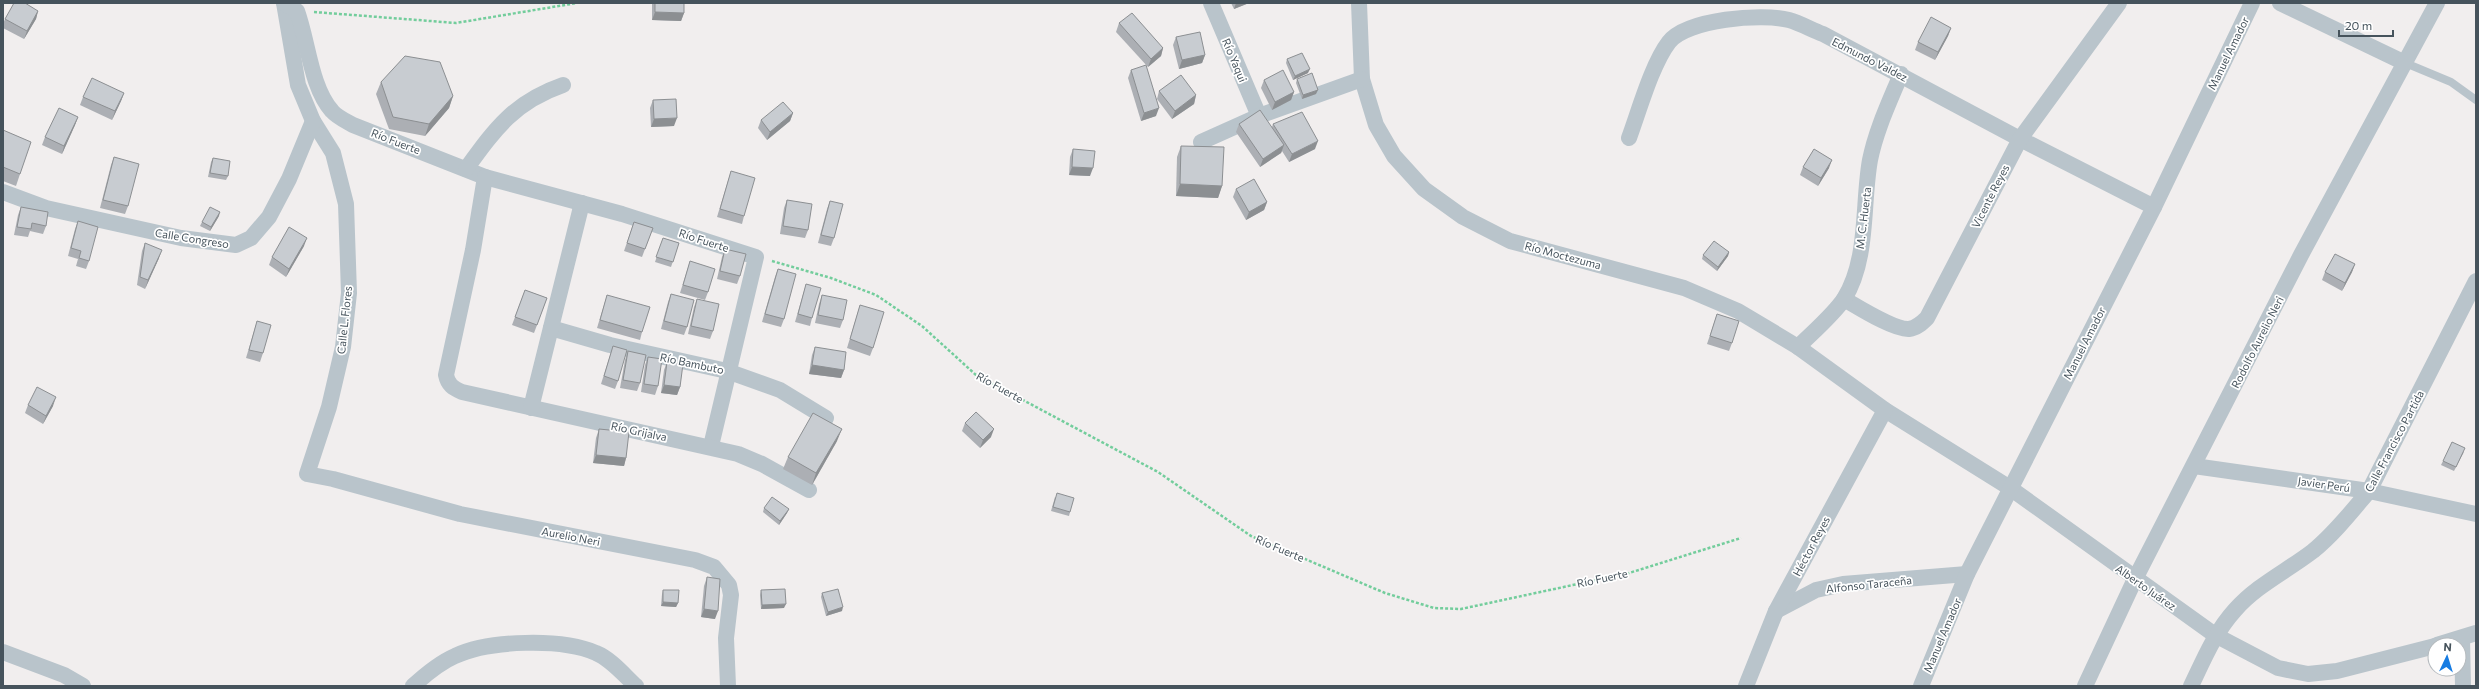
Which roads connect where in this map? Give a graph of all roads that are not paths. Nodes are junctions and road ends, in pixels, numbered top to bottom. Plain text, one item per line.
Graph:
1 (1211, 3) edge
2 (1358, 3) edge
3 (2119, 3) edge
4 (2252, 3) edge
5 (2280, 3) edge
6 (2437, 3) edge
7 (289, 6) edge
8 (2403, 62) junction
9 (1901, 74) junction
10 (1362, 79) junction
11 (563, 85) dead end
12 (2476, 100) edge
13 (1259, 116) junction
14 (313, 121) junction
15 (1629, 138) dead end
16 (2020, 139) junction
17 (1201, 142) dead end
18 (466, 169) junction
19 (485, 177) junction
20 (3, 192) edge
21 (582, 203) junction
22 (2154, 207) junction
23 (2476, 281) edge
24 (1844, 299) junction
25 (551, 328) junction
26 (1798, 348) junction
27 (727, 371) junction
28 (531, 408) junction
29 (1884, 410) junction
30 (826, 418) edge
31 (711, 446) junction
32 (2194, 466) junction
33 (307, 474) joint
34 (2010, 488) junction
35 (809, 490) dead end
36 (2369, 491) junction
37 (2476, 514) edge
38 (1967, 574) junction
39 (2135, 579) junction
40 (1776, 611) junction
41 (2215, 635) junction
42 (2469, 636) edge
43 (2427, 647) edge
44 (3, 652) edge
45 (83, 686) edge
46 (413, 686) edge
47 (636, 686) edge
48 (728, 686) edge
49 (1746, 686) edge
50 (1921, 686) edge
51 (2085, 686) edge
52 (2191, 686) edge
53 (2463, 686) edge

1 - 13 street, Río Yaqui
2 - 10 street, Río Moctezuma
3 - 16 street, Vicente Reyes
4 - 22 street, Manuel Amador
5 - 8 street
6 - 8 street, Rodolfo Aurelio Neri
7 - 14 street, Calle L. Flores
7 - 18 street, Río Fuerte
8 - 12 lane
8 - 32 street, Rodolfo Aurelio Neri
9 - 15 street, Edmundo Valdez
9 - 16 street, Edmundo Valdez
9 - 24 street, M. C. Huerta
10 - 13 street
10 - 26 street, Río Moctezuma
11 - 18 street
13 - 17 street
14 - 20 street, Calle Congreso
14 - 33 street, Calle L. Flores
16 - 22 street, Edmundo Valdez
16 - 24 street, Vicente Reyes
18 - 19 street, Río Fuerte
19 - 21 street, Río Fuerte
19 - 28 street, Río Grijalva
21 - 25 street
21 - 27 street, Río Fuerte
22 - 34 street, Manuel Amador
23 - 36 street, Calle Francisco Partida
24 - 26 street, M. C. Huerta
25 - 27 street, Río Bambuto
25 - 28 street
26 - 29 street, Río Moctezuma
27 - 30 street, Río Bambuto
27 - 31 street
28 - 31 street, Río Grijalva
29 - 34 street, Alberto Juárez
29 - 40 street, Héctor Reyes
31 - 35 street, Río Grijalva
32 - 36 street, Javier Perú
32 - 39 street, Rodolfo Aurelio Neri
33 - 48 street, Aurelio Neri
34 - 38 street, Manuel Amador
34 - 39 street, Alberto Juárez
36 - 37 street, Javier Perú
36 - 41 street, Calle Francisco Partida
38 - 40 street, Alfonso Taraceña
38 - 50 street, Manuel Amador
39 - 41 street, Alberto Juárez
39 - 51 street, Rodolfo Aurelio Neri
40 - 49 street, Héctor Reyes
41 - 43 street, Alberto Juárez
41 - 52 street, Calle Francisco Partida
42 - 53 street
44 - 45 street
46 - 47 street

